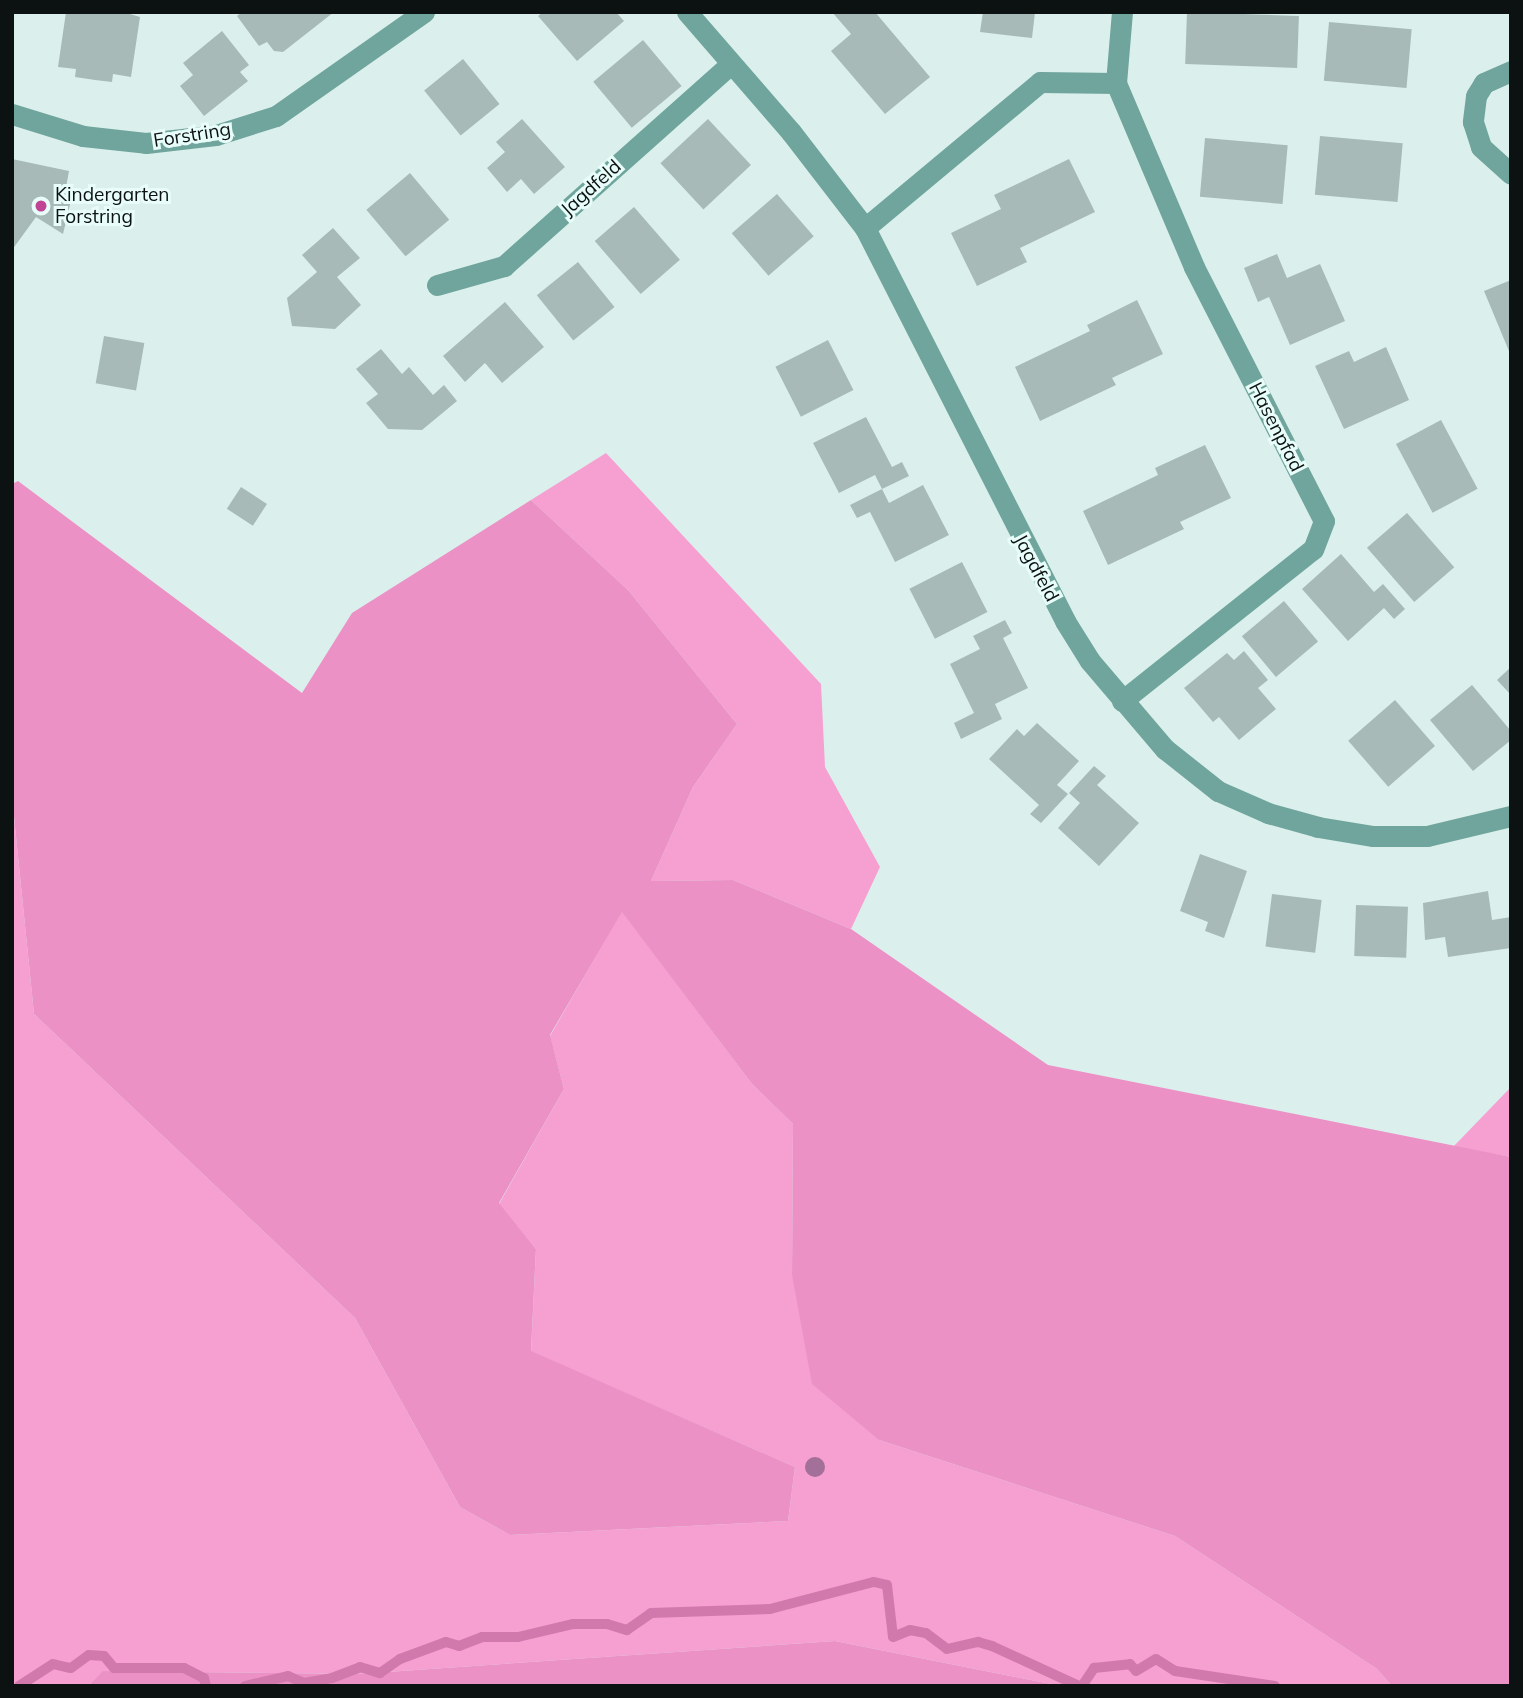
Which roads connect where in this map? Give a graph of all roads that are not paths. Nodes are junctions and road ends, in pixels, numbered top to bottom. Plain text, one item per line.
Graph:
1 (424, 12) edge
2 (687, 12) edge
3 (1122, 12) edge
4 (730, 64) junction
5 (1511, 71) edge
6 (1116, 83) junction
7 (12, 114) edge
8 (1511, 174) edge
9 (864, 228) junction
10 (437, 285) dead end
11 (1122, 701) junction
12 (1511, 816) edge

1 - 7 street, Forstring
2 - 4 street, Jagdfeld
3 - 6 street, Hasenpfad
4 - 9 street, Jagdfeld
4 - 10 street, Jagdfeld
5 - 8 street
6 - 9 street
6 - 11 street, Hasenpfad
9 - 11 street, Jagdfeld
11 - 12 street, Jagdfeld

